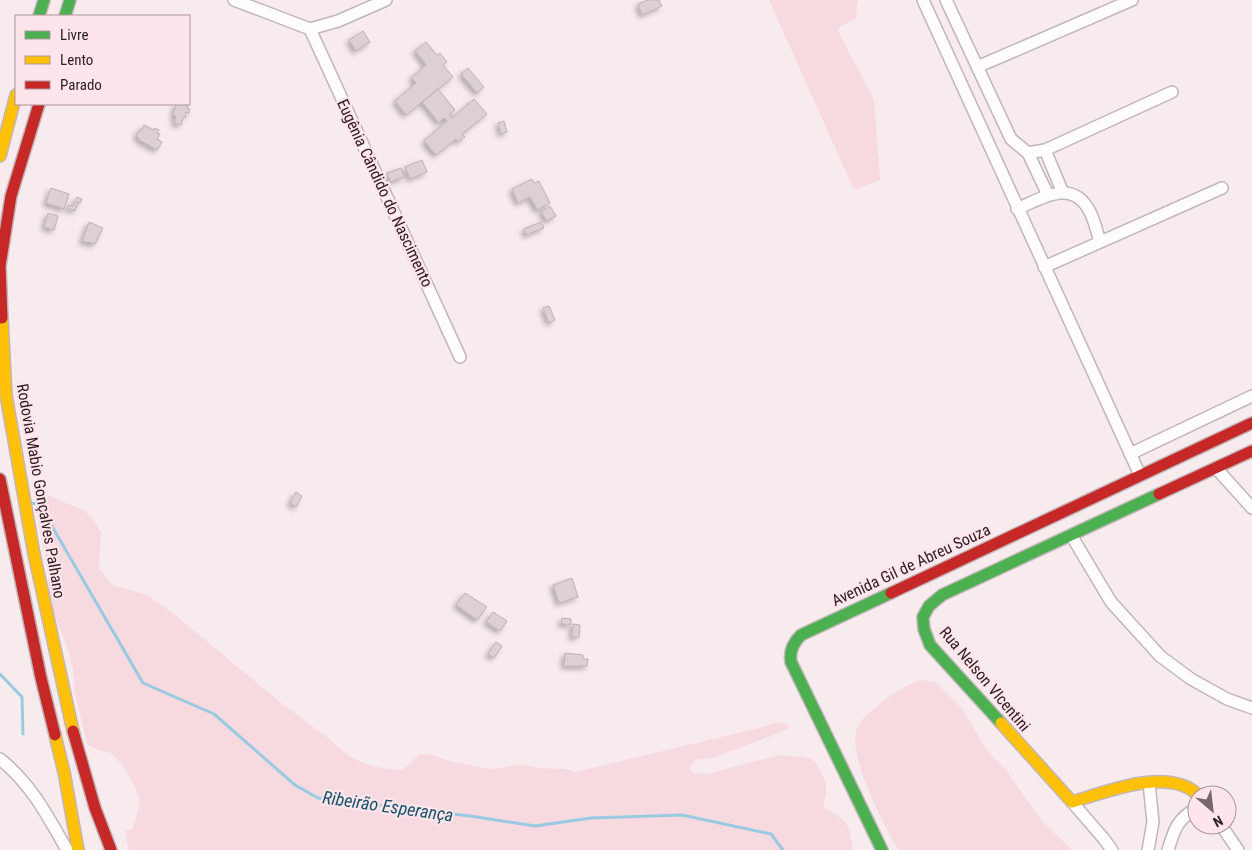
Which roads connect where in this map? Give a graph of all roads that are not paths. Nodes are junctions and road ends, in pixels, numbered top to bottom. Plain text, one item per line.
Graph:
1 (44, 0) edge
2 (70, 0) edge
3 (234, 0) edge
4 (386, 0) edge
5 (923, 0) edge
6 (946, 0) edge
7 (1132, 0) edge
8 (39, 15) edge
9 (65, 15) edge
10 (310, 29) junction
11 (977, 67) junction
12 (1172, 92) dead end
13 (15, 99) edge
14 (39, 105) edge
15 (1045, 150) junction
16 (1028, 154) junction
17 (0, 156) edge
18 (1222, 188) dead end
19 (1063, 193) junction
20 (1048, 195) junction
21 (1018, 209) junction
22 (1100, 242) junction
23 (1044, 267) junction
24 (460, 357) dead end
25 (1252, 396) edge
26 (1252, 422) edge
27 (1252, 451) edge
28 (1130, 454) junction
29 (1216, 468) junction
30 (1140, 476) junction
31 (0, 481) edge
32 (1252, 508) edge
33 (1071, 536) junction
34 (1252, 708) edge
35 (0, 759) edge
36 (1149, 783) junction
37 (1187, 788) edge
38 (1072, 802) junction
39 (1187, 815) edge
40 (1228, 835) edge
41 (67, 850) edge
42 (78, 850) edge
43 (111, 850) edge
44 (882, 850) edge
45 (1112, 850) edge
46 (1148, 850) edge
47 (1168, 850) edge
48 (1238, 850) edge

1 - 8 street
2 - 9 street
3 - 10 street
4 - 10 street
5 - 21 street
6 - 11 street
7 - 11 street
10 - 24 street, Eugênia Cândido do Nascimento
11 - 16 street
12 - 15 street
13 - 17 street
14 - 43 street, Rodovia Mabio Gonçalves Palhano
15 - 16 street
15 - 19 street
16 - 20 street
18 - 22 street
19 - 20 street
19 - 22 street
20 - 21 street
21 - 23 street
22 - 23 street
23 - 28 street
25 - 28 street
26 - 30 street, Avenida Gil de Abreu Souza
27 - 29 street, Rua Nelson VIcentini
28 - 30 street
29 - 32 street
29 - 33 street, Rua Nelson VIcentini
30 - 44 street, Avenida Gil de Abreu Souza
31 - 42 street
33 - 34 street
33 - 38 street, Rua Nelson VIcentini
35 - 41 street
36 - 37 street
36 - 38 street
36 - 46 street
38 - 45 street
39 - 47 street
40 - 48 street

